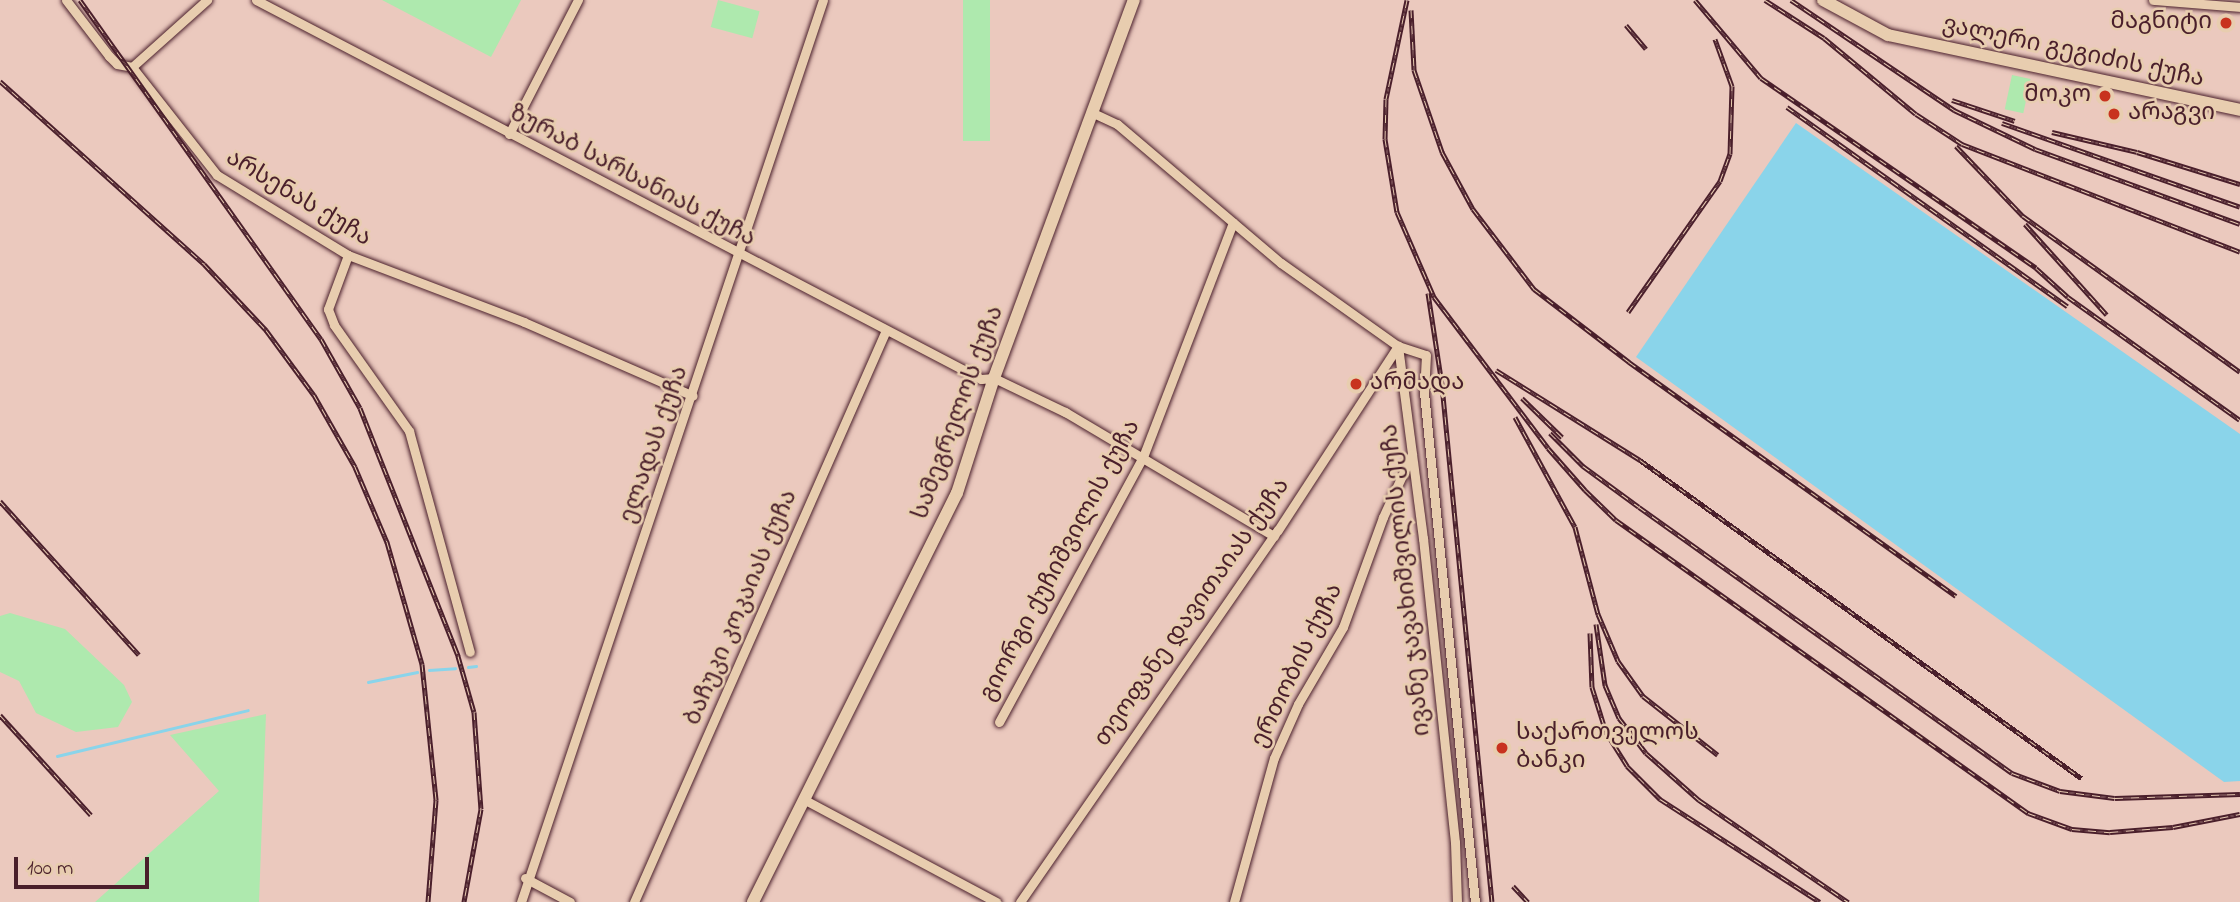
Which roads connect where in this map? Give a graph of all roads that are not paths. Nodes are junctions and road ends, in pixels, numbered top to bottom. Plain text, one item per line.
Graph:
1 (66, 0) edge
2 (207, 0) edge
3 (256, 0) edge
4 (578, 0) edge
5 (823, 0) edge
6 (1134, 0) edge
7 (1823, 0) edge
8 (2153, 0) edge
9 (2240, 7) edge
10 (132, 67) junction
11 (2240, 110) edge
12 (1091, 112) junction
13 (509, 134) junction
14 (1233, 223) junction
15 (348, 255) junction
16 (740, 255) junction
17 (886, 330) junction
18 (1398, 346) junction
19 (994, 378) junction
20 (693, 396) junction
21 (1413, 452) junction
22 (1143, 457) junction
23 (1274, 536) junction
24 (470, 652) dead end
25 (999, 722) dead end
26 (805, 800) junction
27 (525, 878) junction
28 (520, 902) edge
29 (570, 902) edge
30 (634, 902) edge
31 (753, 902) edge
32 (996, 902) edge
33 (1020, 902) edge
34 (1234, 902) edge
35 (1457, 902) edge
36 (1475, 902) edge

1 - 10 street, არსენას ქუჩა
2 - 10 street
3 - 13 street, ზურაბ სარსანიას ქუჩა
4 - 13 street
5 - 16 street, ელადას ქუჩა
6 - 12 main road, სამეგრელოს ქუჩა
7 - 11 main road, ვალერი გეგიძის ქუჩა
8 - 9 street
10 - 15 street, არსენას ქუჩა
12 - 14 street
12 - 19 main road, სამეგრელოს ქუჩა
13 - 16 street, ზურაბ სარსანიას ქუჩა
14 - 18 street
14 - 22 street, გიორგი ქუჩიშვილის ქუჩა
15 - 20 street, არსენას ქუჩა
15 - 24 street
16 - 17 street, ზურაბ სარსანიას ქუჩა
16 - 20 street, ელადას ქუჩა
17 - 19 street, ზურაბ სარსანიას ქუჩა
17 - 30 street, ბაჩუკი კოკაიას ქუჩა
18 - 21 street, ივანე ჯავახიშვილის ქუჩა
18 - 23 street, თეოფანე დავითაიას ქუჩა
18 - 36 street
19 - 22 street, ზურაბ სარსანიას ქუჩა
19 - 26 main road, სამეგრელოს ქუჩა
20 - 27 street, ელადას ქუჩა
21 - 34 street, ერთობის ქუჩა
21 - 35 street, ივანე ჯავახიშვილის ქუჩა
22 - 23 street, ზურაბ სარსანიას ქუჩა
22 - 25 street, გიორგი ქუჩიშვილის ქუჩა
23 - 33 street, თეოფანე დავითაიას ქუჩა
26 - 31 main road, სამეგრელოს ქუჩა
26 - 32 street
27 - 28 street, ელადას ქუჩა
27 - 29 street

